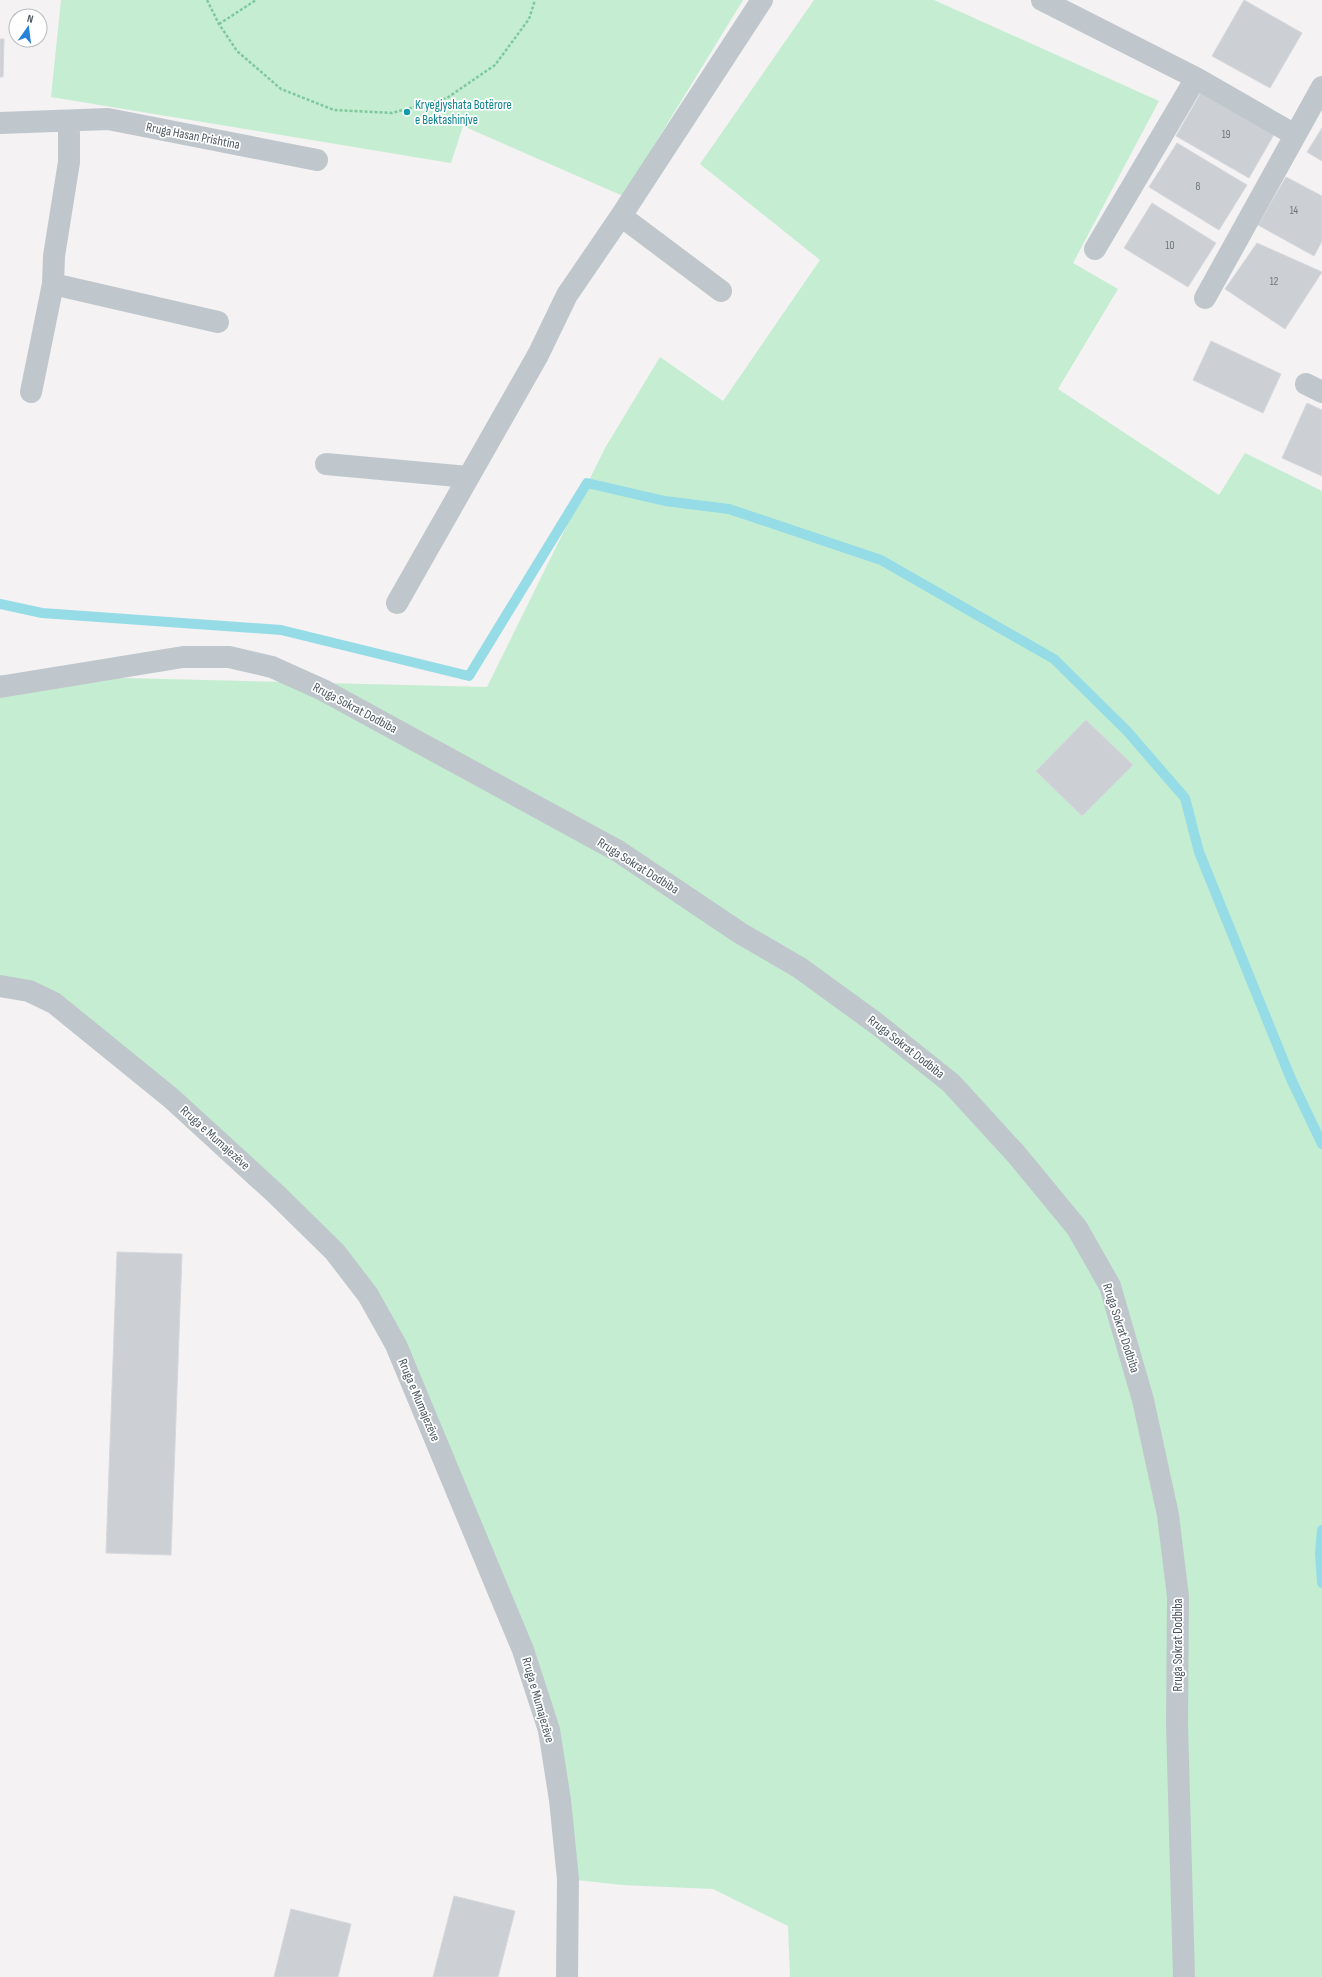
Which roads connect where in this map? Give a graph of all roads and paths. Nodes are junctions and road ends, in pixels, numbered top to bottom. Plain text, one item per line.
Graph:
1 (207, 0) edge
2 (256, 0) edge
3 (535, 0) edge
4 (762, 0) edge
5 (1042, 0) edge
6 (220, 24) junction
7 (1196, 78) junction
8 (1322, 87) edge
9 (69, 121) junction
10 (0, 123) edge
11 (1295, 135) junction
12 (317, 160) dead end
13 (622, 216) junction
14 (1095, 249) dead end
15 (53, 284) junction
16 (721, 291) dead end
17 (1205, 298) dead end
18 (218, 322) dead end
19 (31, 392) dead end
20 (326, 464) dead end
21 (468, 477) junction
22 (397, 603) dead end
23 (0, 687) edge
24 (0, 986) edge
25 (567, 1977) edge
26 (1184, 1977) edge

1 - 6 path
2 - 6 path
3 - 6 path
4 - 13 street
5 - 7 street
7 - 11 street
7 - 14 street
8 - 11 street
9 - 10 street, Rruga Hasan Prishtina
9 - 12 street, Rruga Hasan Prishtina
9 - 15 street
11 - 17 street
13 - 16 street
13 - 21 street
15 - 18 street
15 - 19 street
20 - 21 street
21 - 22 street
23 - 26 street, Rruga Sokrat Dodbiba
24 - 25 street, Rruga e Mumajezëve

